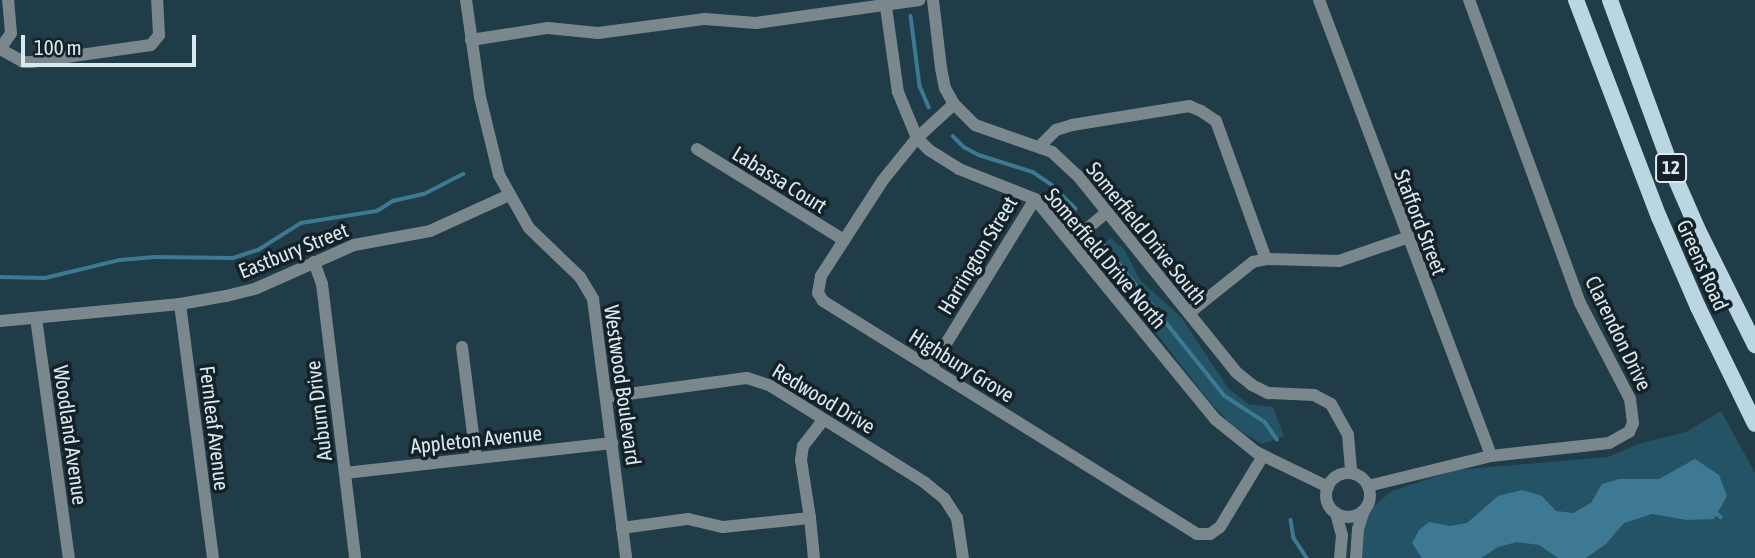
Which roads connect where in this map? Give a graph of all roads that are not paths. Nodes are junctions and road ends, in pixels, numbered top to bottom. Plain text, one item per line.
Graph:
1 (8, 0) edge
2 (157, 0) edge
3 (466, 0) edge
4 (919, 0) edge
5 (933, 0) edge
6 (1319, 0) edge
7 (1468, 0) edge
8 (1576, 0) edge
9 (1610, 0) edge
10 (885, 2) edge
11 (471, 40) junction
12 (0, 49) edge
13 (954, 104) junction
14 (917, 138) junction
15 (1040, 146) junction
16 (697, 149) dead end
17 (509, 195) junction
18 (1035, 199) junction
19 (1107, 212) junction
20 (1701, 237) junction
21 (1406, 238) junction
22 (844, 240) junction
23 (1071, 242) junction
24 (1674, 251) junction
25 (1266, 260) junction
26 (314, 262) junction
27 (180, 304) junction
28 (1189, 313) junction
29 (36, 318) junction
30 (0, 321) edge
31 (1755, 345) edge
32 (462, 347) dead end
33 (931, 368) junction
34 (607, 397) junction
35 (823, 420) junction
36 (1755, 425) edge
37 (612, 443) junction
38 (1263, 456) junction
39 (1491, 456) junction
40 (477, 458) junction
41 (345, 473) junction
42 (1351, 473) junction
43 (1368, 486) junction
44 (1328, 487) junction
45 (1364, 510) junction
46 (1336, 513) junction
47 (810, 518) junction
48 (622, 528) junction
49 (1356, 552) edge
50 (69, 558) edge
51 (213, 558) edge
52 (355, 558) edge
53 (626, 558) edge
54 (814, 558) edge
55 (963, 558) edge
56 (1340, 558) edge

1 - 12 street
2 - 12 street
3 - 11 street, Westwood Boulevard
4 - 10 street
5 - 13 street, Somerfield Drive South
6 - 21 street, Stafford Street
7 - 39 street, Clarendon Drive
8 - 24 main road, Greens Road / 12
9 - 20 main road, Greens Road / 12
10 - 11 street
10 - 14 street, Somerfield Drive North
11 - 17 street, Westwood Boulevard
13 - 14 street, Highbury Grove
13 - 15 street, Somerfield Drive South
14 - 18 street, Somerfield Drive North
14 - 22 street, Highbury Grove
15 - 19 street, Somerfield Drive South
15 - 25 street
16 - 22 street, Labassa Court
17 - 26 street, Eastbury Street
17 - 34 street, Westwood Boulevard
18 - 23 street, Somerfield Drive North
18 - 33 street, Harrington Street
19 - 23 street
19 - 28 street, Somerfield Drive South
20 - 24 main road
20 - 31 main road, Greens Road / 12
21 - 25 street
21 - 39 street, Stafford Street
22 - 33 street, Highbury Grove
23 - 38 street, Somerfield Drive North
24 - 36 main road, Greens Road / 12
25 - 28 street
26 - 27 street, Eastbury Street
26 - 41 street, Auburn Drive
27 - 29 street, Eastbury Street
27 - 51 street, Fernleaf Avenue
28 - 42 street, Somerfield Drive South
29 - 30 street, Eastbury Street
29 - 50 street, Woodland Avenue
32 - 40 street
33 - 38 street, Highbury Grove
34 - 35 street, Redwood Drive
34 - 37 street, Westwood Boulevard
35 - 47 street
35 - 55 street, Redwood Drive
37 - 40 street, Appleton Avenue
37 - 48 street, Westwood Boulevard
38 - 44 street, Somerfield Drive North
39 - 43 street, Clarendon Drive
40 - 41 street, Appleton Avenue
41 - 52 street, Auburn Drive
42 - 43 street
42 - 44 street
43 - 45 street
44 - 46 street
45 - 46 street
45 - 49 street
46 - 56 street
47 - 48 street
47 - 54 street
48 - 53 street, Westwood Boulevard

